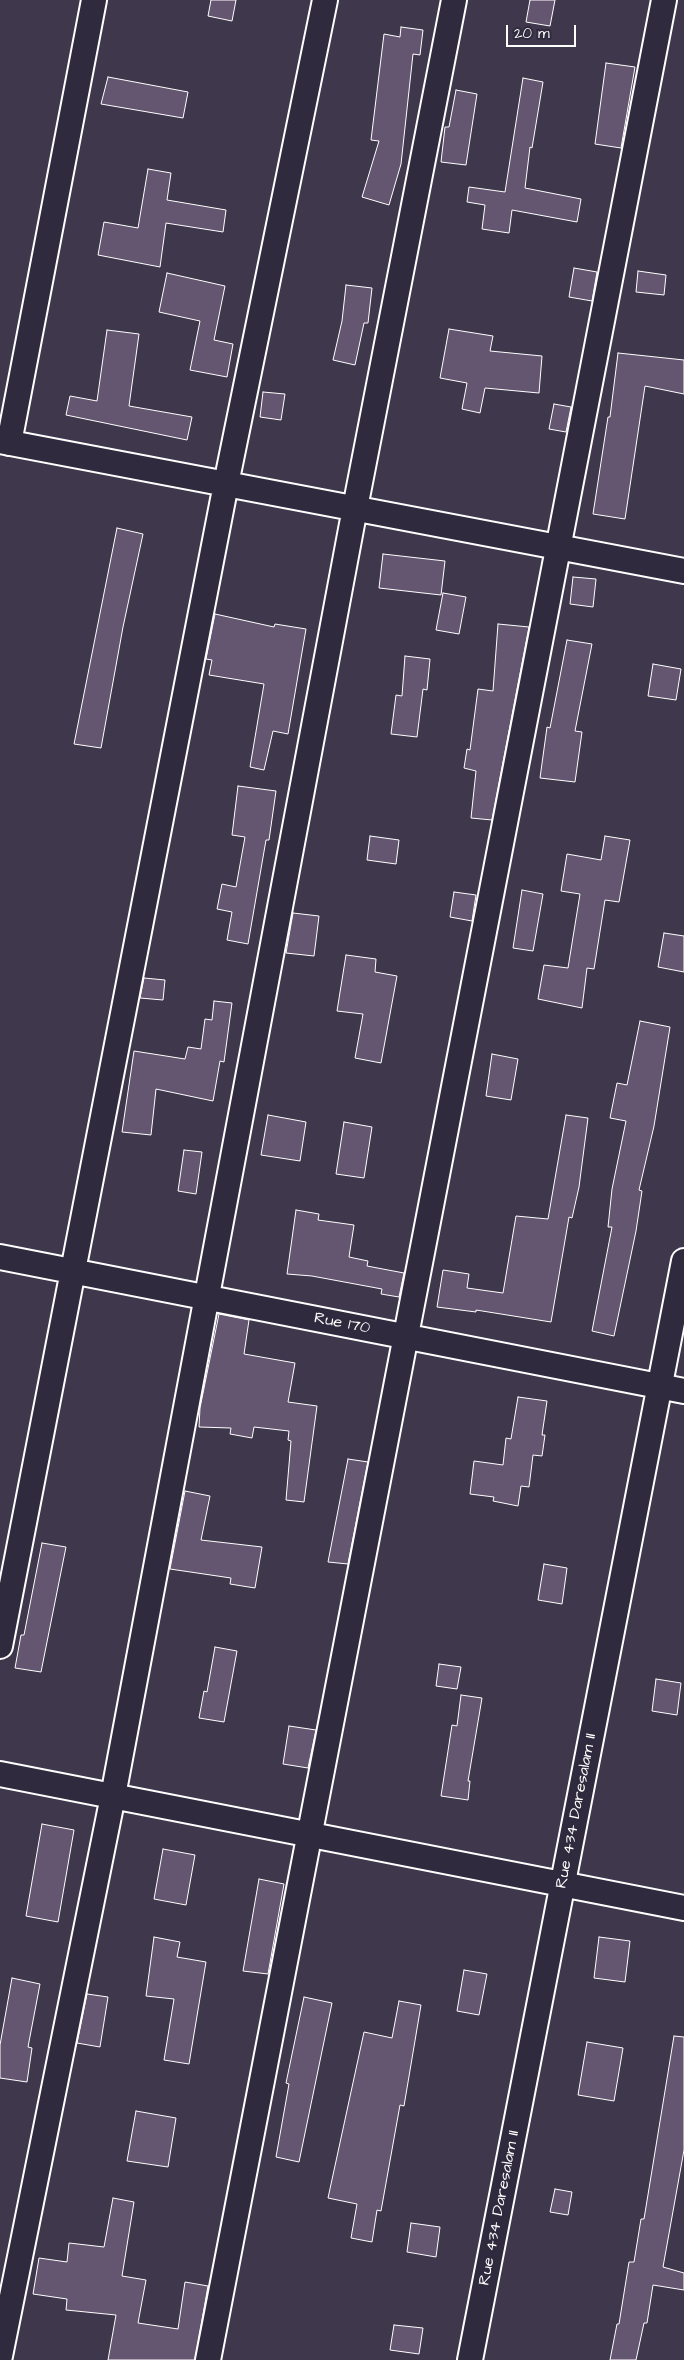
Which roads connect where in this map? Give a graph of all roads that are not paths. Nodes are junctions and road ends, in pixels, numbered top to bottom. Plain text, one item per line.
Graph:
1 (94, 0) edge
2 (325, 0) edge
3 (454, 0) edge
4 (664, 0) edge
5 (4, 442) edge
6 (226, 484) junction
7 (354, 509) junction
8 (558, 548) junction
9 (684, 571) edge
10 (0, 1257) edge
11 (684, 1261) edge
12 (73, 1272) junction
13 (208, 1298) junction
14 (406, 1337) junction
15 (660, 1386) junction
16 (684, 1391) edge
17 (0, 1646) edge
18 (0, 1774) edge
19 (113, 1796) junction
20 (309, 1834) junction
21 (563, 1884) junction
22 (684, 1908) edge
23 (0, 2356) edge
24 (208, 2360) edge
25 (470, 2360) edge

1 - 5 street
2 - 6 street
3 - 7 street
4 - 8 street
5 - 6 street
6 - 7 street
6 - 12 street
7 - 8 street
7 - 13 street
8 - 9 street
8 - 14 street
10 - 12 street, Rue 170
11 - 15 street, Rue 434 Daresalam II
12 - 13 street, Rue 170
12 - 17 street
13 - 14 street, Rue 170
13 - 19 street
14 - 15 street, Rue 170
14 - 20 street
15 - 16 street, Rue 170
15 - 21 street, Rue 434 Daresalam II
18 - 19 street
19 - 20 street
19 - 23 street
20 - 21 street
20 - 24 street
21 - 22 street
21 - 25 street, Rue 434 Daresalam II

